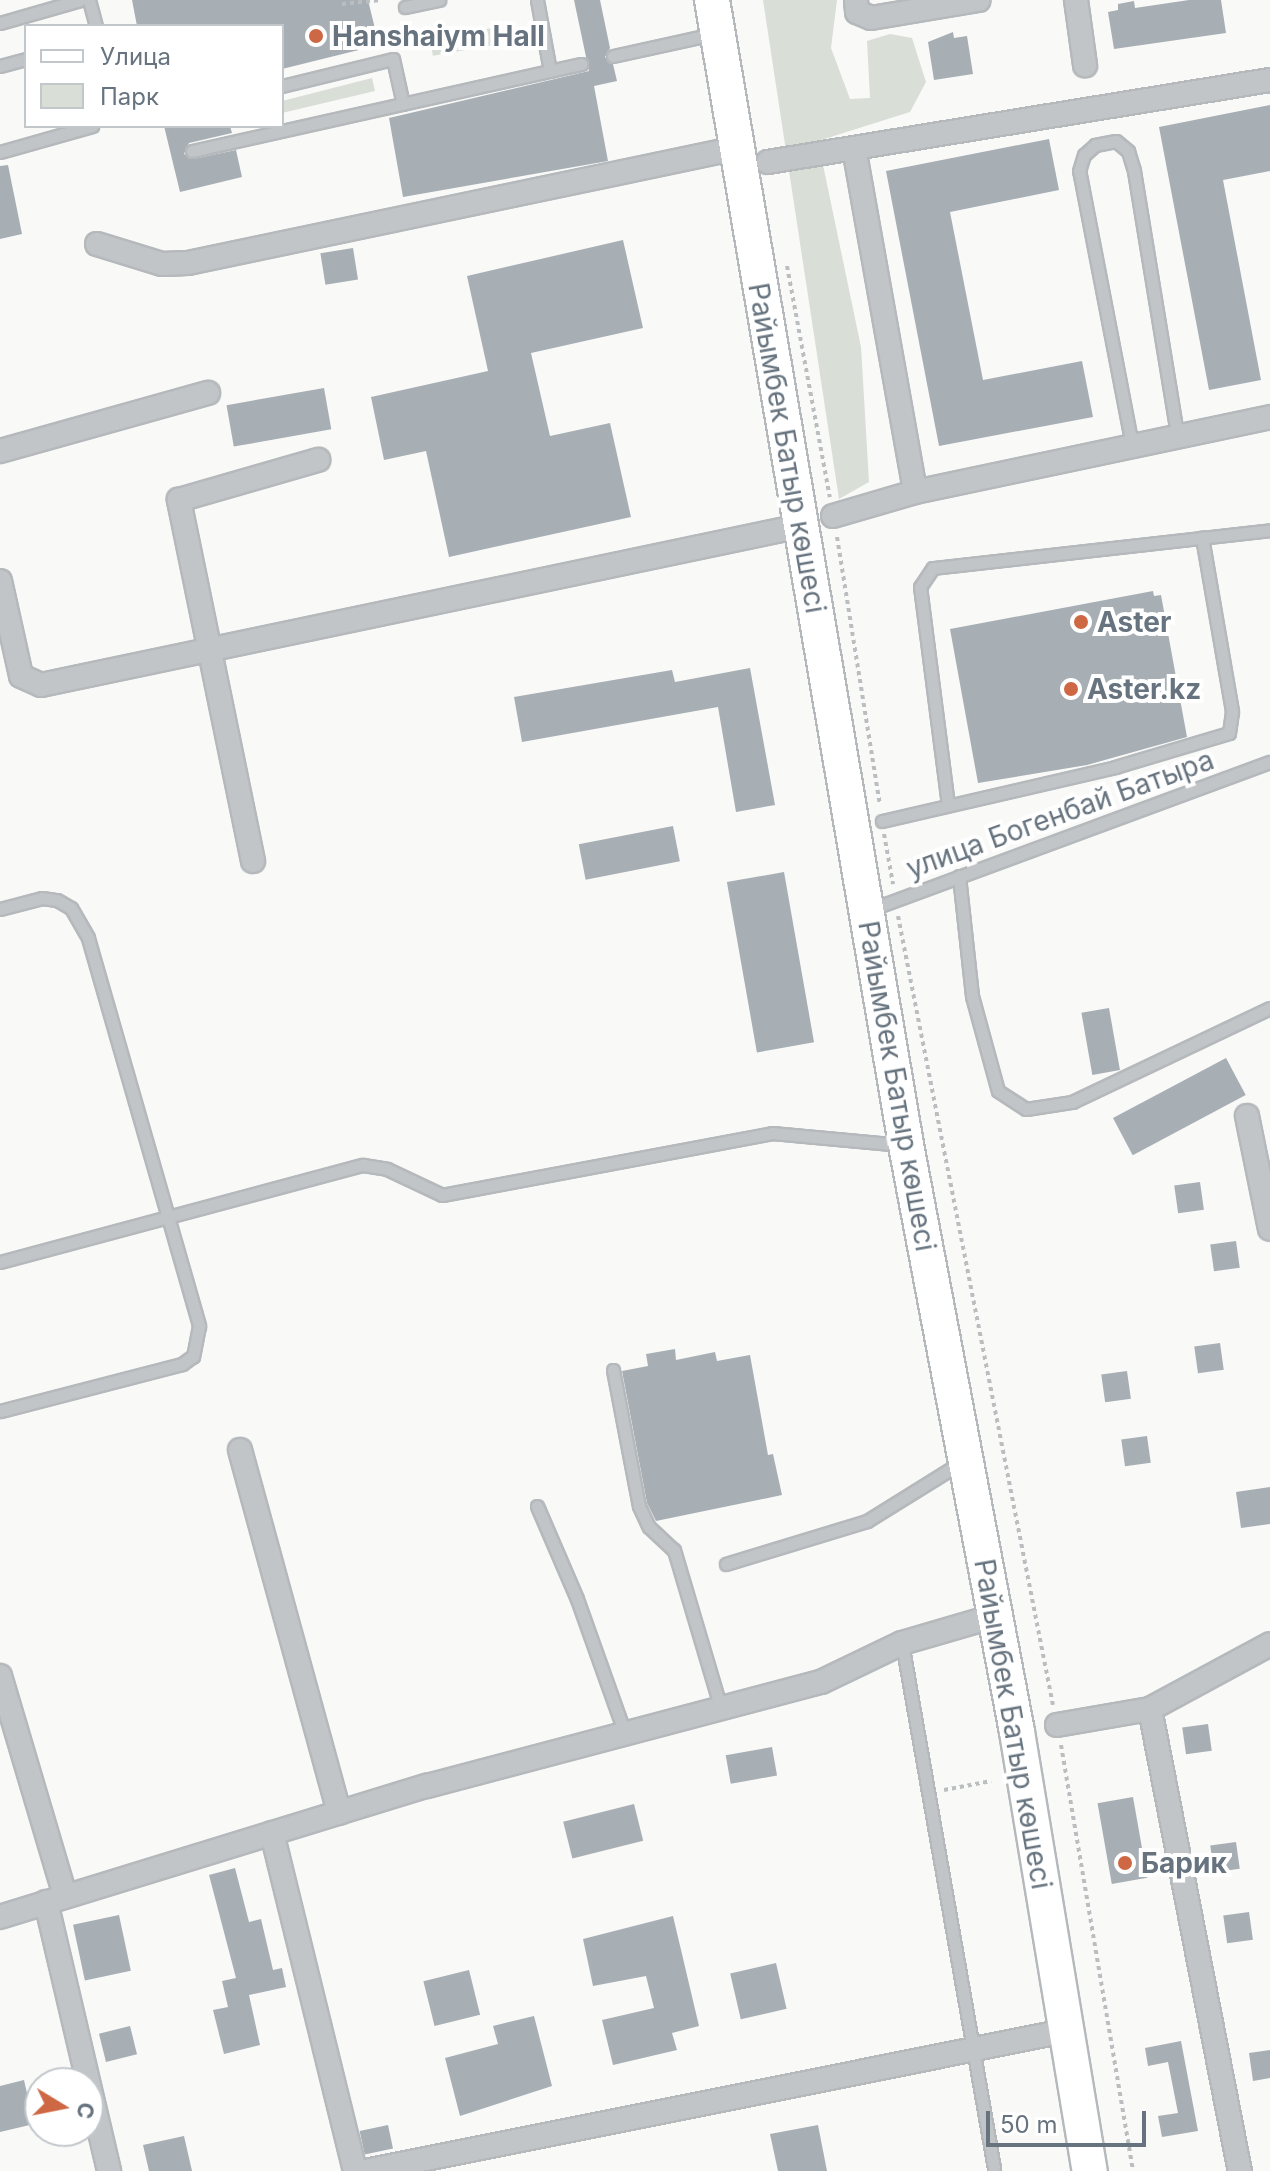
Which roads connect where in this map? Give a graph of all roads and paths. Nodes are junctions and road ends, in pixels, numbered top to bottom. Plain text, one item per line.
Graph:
1 (80, 0) edge
2 (89, 0) edge
3 (381, 0) edge
4 (439, 0) edge
5 (537, 0) edge
6 (856, 0) edge
7 (979, 0) edge
8 (1076, 0) edge
9 (342, 4) dead end
10 (405, 7) dead end
11 (715, 16) edge
12 (0, 23) edge
13 (95, 24) edge
14 (613, 56) dead end
15 (24, 60) edge
16 (581, 64) dead end
17 (1085, 65) dead end
18 (0, 66) edge
19 (550, 71) junction
20 (1270, 80) edge
21 (284, 86) edge
22 (403, 104) junction
23 (85, 128) edge
24 (737, 148) junction
25 (854, 148) junction
26 (192, 151) dead end
27 (0, 152) edge
28 (768, 162) dead end
29 (97, 244) dead end
30 (785, 254) dead end
31 (208, 393) dead end
32 (1270, 417) edge
33 (1177, 435) junction
34 (1132, 445) junction
35 (0, 451) edge
36 (318, 460) dead end
37 (915, 492) junction
38 (833, 516) junction
39 (800, 526) junction
40 (1270, 530) edge
41 (1202, 538) junction
42 (0, 581) edge
43 (212, 650) junction
44 (1270, 762) edge
45 (948, 805) junction
46 (882, 821) junction
47 (253, 861) dead end
48 (959, 876) junction
49 (881, 906) junction
50 (0, 909) edge
51 (1270, 1008) edge
52 (1247, 1116) dead end
53 (906, 1145) junction
54 (166, 1219) junction
55 (1270, 1229) edge
56 (0, 1262) edge
57 (613, 1370) dead end
58 (0, 1411) edge
59 (240, 1450) dead end
60 (964, 1461) junction
61 (537, 1506) dead end
62 (726, 1564) dead end
63 (995, 1616) junction
64 (902, 1643) junction
65 (1270, 1644) edge
66 (0, 1676) edge
67 (721, 1709) junction
68 (1150, 1709) junction
69 (1057, 1725) junction
70 (625, 1734) junction
71 (991, 1781) dead end
72 (930, 1793) junction
73 (339, 1813) junction
74 (272, 1833) junction
75 (56, 1899) junction
76 (0, 1917) edge
77 (1065, 2031) junction
78 (971, 2050) junction
79 (1084, 2166) edge
80 (994, 2168) dead end
81 (109, 2171) edge
82 (355, 2171) edge
83 (366, 2171) edge
84 (1133, 2171) edge
85 (1240, 2171) edge

1 - 12 lane
2 - 13 lane
3 - 9 path
4 - 10 lane
5 - 19 lane
6 - 7 street
8 - 17 street
11 - 14 lane
11 - 24 main road, Райымбек Батыр көшесі
15 - 18 lane
16 - 19 lane
19 - 22 lane
20 - 25 street
21 - 22 lane
22 - 26 lane
23 - 27 lane
24 - 29 street
24 - 39 main road, Райымбек Батыр көшесі
25 - 28 street
25 - 37 street
30 - 38 path
31 - 35 street
32 - 33 street
33 - 34 street
33 - 34 lane
34 - 37 street
36 - 43 street
37 - 38 street
38 - 46 path
39 - 43 street
39 - 49 main road, Райымбек Батыр көшесі
40 - 41 lane
41 - 45 lane
41 - 45 lane
42 - 43 street
43 - 47 street
44 - 48 lane, улица Богенбай Батыра
45 - 46 lane
46 - 49 path
48 - 49 lane, улица Богенбай Батыра
48 - 51 lane
49 - 53 main road, Райымбек Батыр көшесі
49 - 69 path
50 - 54 lane
52 - 55 street
53 - 54 lane
53 - 60 main road, Райымбек Батыр көшесі
54 - 56 lane
54 - 58 lane
57 - 67 lane
59 - 73 street
60 - 62 lane
60 - 63 main road, Райымбек Батыр көшесі
61 - 70 lane
63 - 64 street
63 - 77 main road, Райымбек Батыр көшесі
64 - 67 street
64 - 72 lane
65 - 68 street
66 - 75 street
67 - 70 street
68 - 69 street
68 - 85 street
69 - 84 path
70 - 73 street
71 - 72 path
72 - 78 lane
73 - 74 street
74 - 75 street
74 - 82 street
75 - 76 street
75 - 81 street
77 - 78 street
77 - 79 main road, Райымбек Батыр көшесі
78 - 80 lane
78 - 83 street

